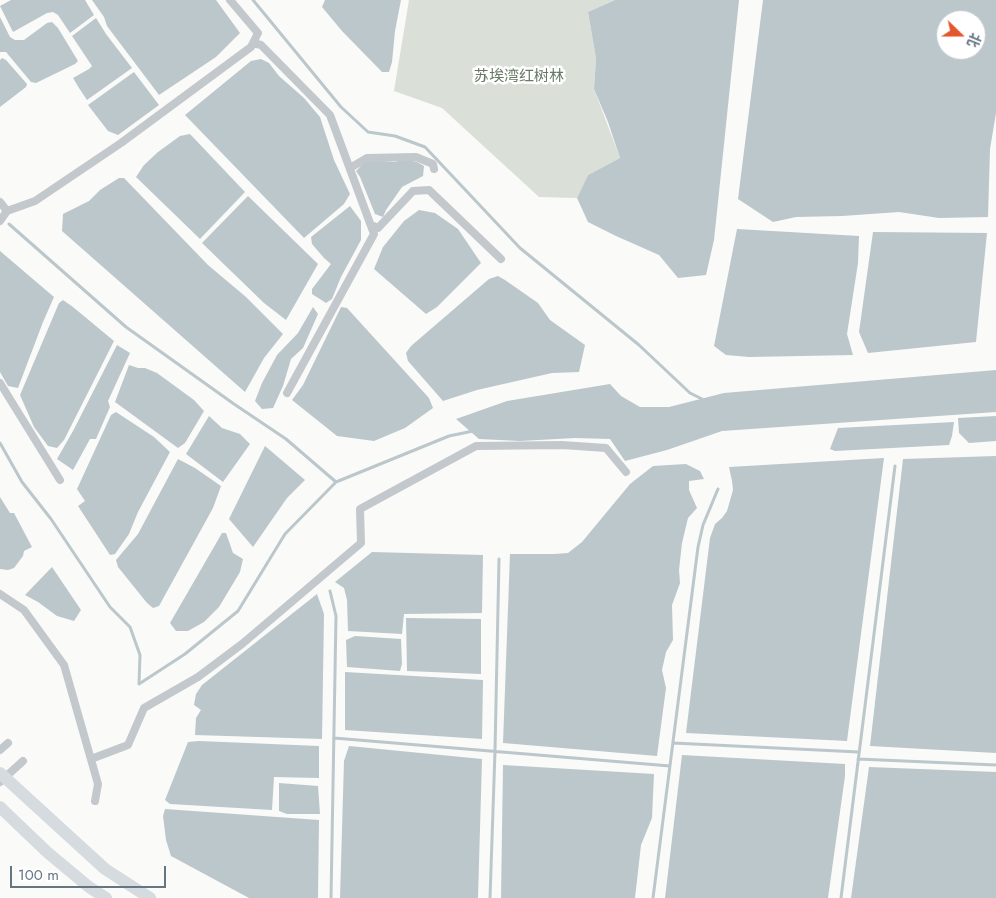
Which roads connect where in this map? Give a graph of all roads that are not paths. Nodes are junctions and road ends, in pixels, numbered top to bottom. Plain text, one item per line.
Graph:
1 (230, 0) edge
2 (253, 43) junction
3 (350, 168) junction
4 (434, 169) dead end
5 (0, 202) edge
6 (8, 211) junction
7 (0, 221) edge
8 (371, 225) junction
9 (502, 259) dead end
10 (0, 383) edge
11 (287, 394) dead end
12 (626, 472) dead end
13 (60, 480) dead end
14 (0, 594) edge
15 (8, 743) dead end
16 (0, 750) edge
17 (91, 759) junction
18 (23, 760) dead end
19 (2, 778) edge
20 (95, 800) dead end
21 (0, 807) edge
22 (106, 898) edge
23 (150, 898) edge

1 - 2 street
2 - 3 street
2 - 6 street
3 - 4 street
3 - 8 street
5 - 6 street
6 - 7 street
8 - 9 street
8 - 11 street
10 - 13 street
12 - 17 street
14 - 17 street
15 - 16 street
17 - 20 street
18 - 19 street
19 - 23 main road
21 - 22 main road

